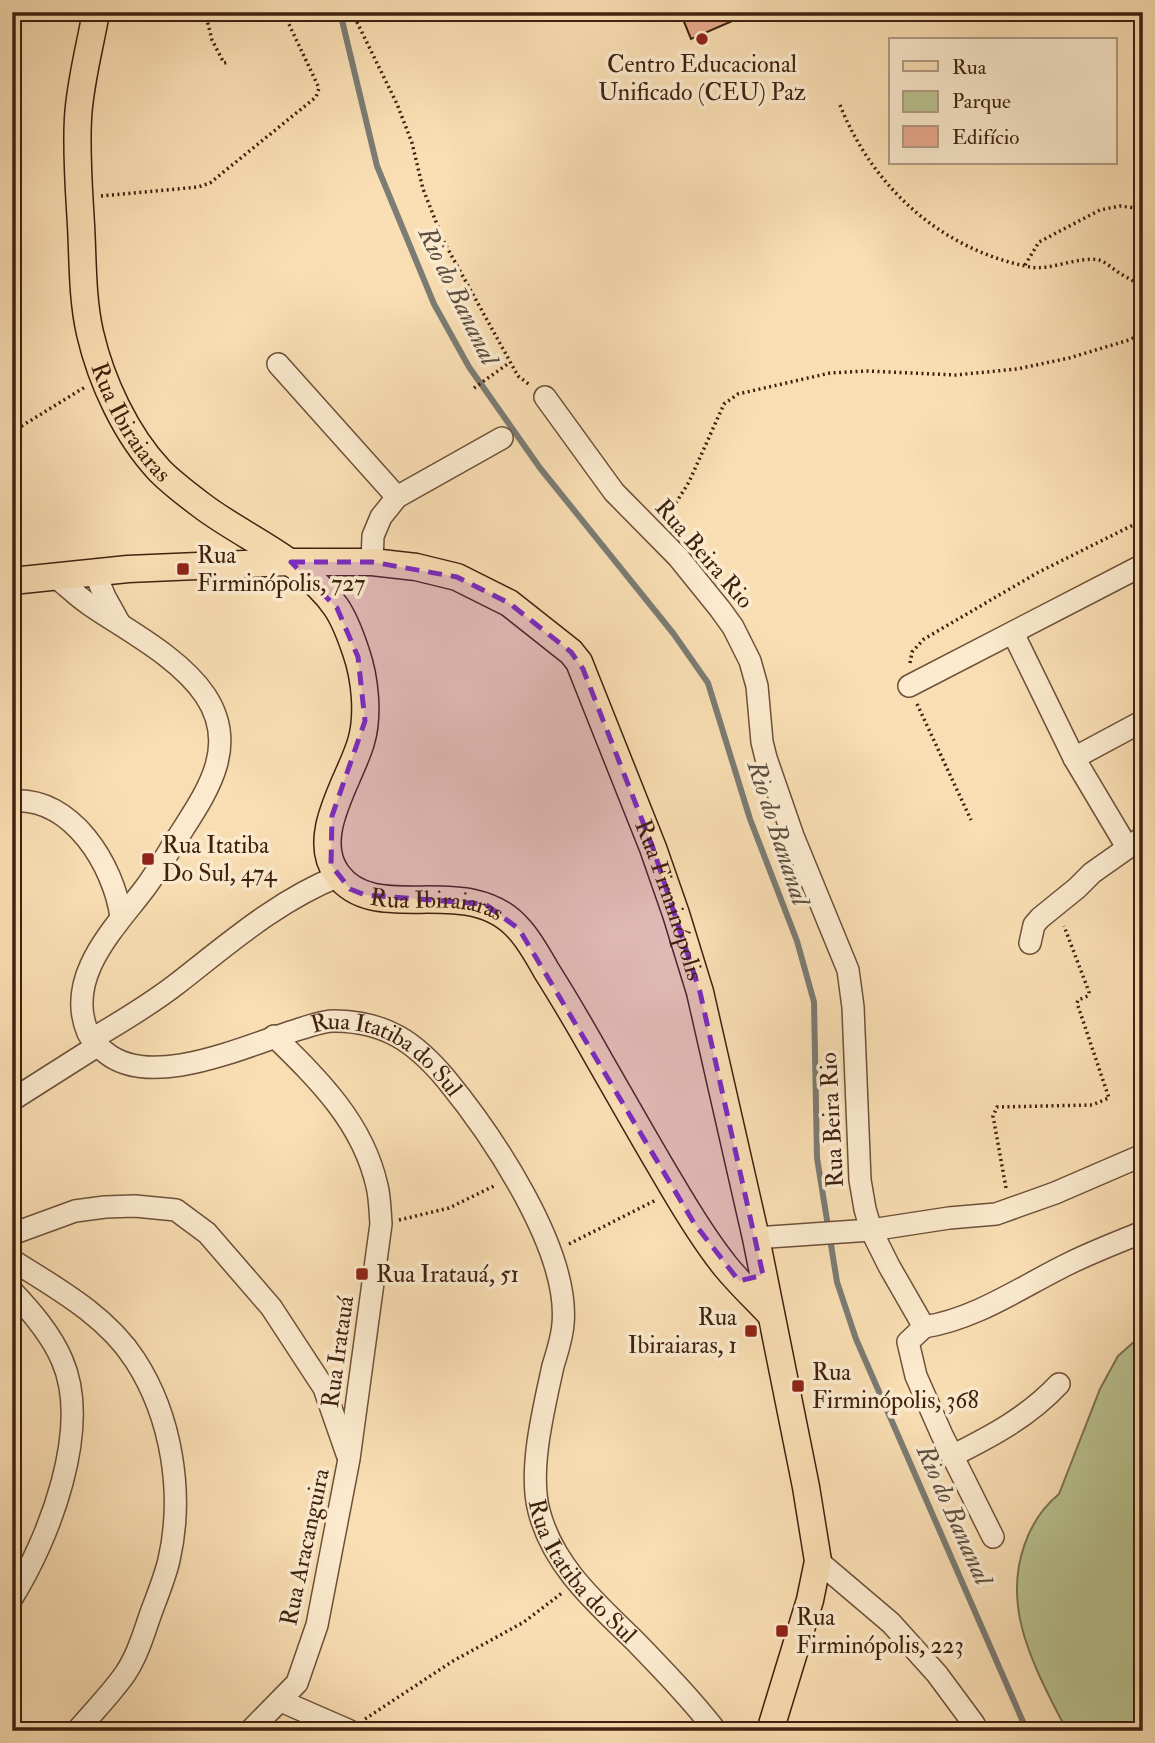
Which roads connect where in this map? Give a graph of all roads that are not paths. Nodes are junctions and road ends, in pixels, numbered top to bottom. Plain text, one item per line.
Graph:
1 (96, 12) edge
2 (278, 364) dead end
3 (545, 397) road end
4 (502, 438) dead end
5 (397, 497) junction
6 (291, 562) junction
7 (372, 562) junction
8 (1143, 565) edge
9 (95, 573) junction
10 (57, 578) junction
11 (14, 582) edge
12 (121, 625) junction
13 (1013, 633) junction
14 (909, 686) dead end
15 (1143, 721) edge
16 (1074, 758) junction
17 (12, 801) edge
18 (1135, 842) edge
19 (338, 876) junction
20 (121, 916) junction
21 (1030, 943) dead end
22 (275, 1036) junction
23 (94, 1043) junction
24 (12, 1100) edge
25 (1143, 1155) edge
26 (871, 1230) junction
27 (1143, 1232) edge
28 (12, 1234) edge
29 (766, 1236) junction
30 (715, 1252) junction
31 (12, 1260) edge
32 (751, 1278) junction
33 (12, 1291) edge
34 (923, 1327) junction
35 (1059, 1384) dead end
36 (952, 1456) junction
37 (349, 1459) junction
38 (993, 1537) dead end
39 (818, 1561) junction
40 (12, 1598) edge
41 (281, 1701) junction
42 (973, 1728) edge
43 (347, 1729) edge
44 (77, 1731) edge
45 (250, 1731) edge
46 (716, 1731) edge
47 (771, 1731) edge

1 - 6 main road, Rua Ibiraiaras
2 - 5 street
3 - 26 street, Rua Beira Rio
4 - 5 street
5 - 7 street
6 - 7 main road, Rua Firminópolis
6 - 9 main road, Rua Firminópolis
6 - 19 main road, Rua Ibiraiaras
7 - 29 main road, Rua Firminópolis
8 - 13 street
9 - 10 main road, Rua Firminópolis
9 - 12 street
10 - 11 main road, Rua Firminópolis
10 - 12 street
12 - 20 street
13 - 14 street
13 - 16 street
15 - 16 street
16 - 18 street
17 - 20 street
18 - 21 street
19 - 23 street
19 - 30 main road, Rua Ibiraiaras
20 - 23 street
22 - 23 street, Rua Itatiba do Sul
22 - 37 street, Rua Iratauá
22 - 46 street, Rua Itatiba do Sul
23 - 24 street
25 - 26 street
26 - 29 street
26 - 34 street, Rua Beira Rio
27 - 34 street
28 - 37 street, Rua Aracanguira
29 - 30 main road
29 - 32 main road, Rua Firminópolis
30 - 32 main road, Rua Ibiraiaras
31 - 44 street
32 - 39 main road, Rua Firminópolis
33 - 40 street
34 - 36 street
35 - 36 street
36 - 38 street
37 - 41 street, Rua Aracanguira
39 - 42 street
39 - 47 main road, Rua Firminópolis
41 - 43 street
41 - 45 street, Rua Aracanguira

